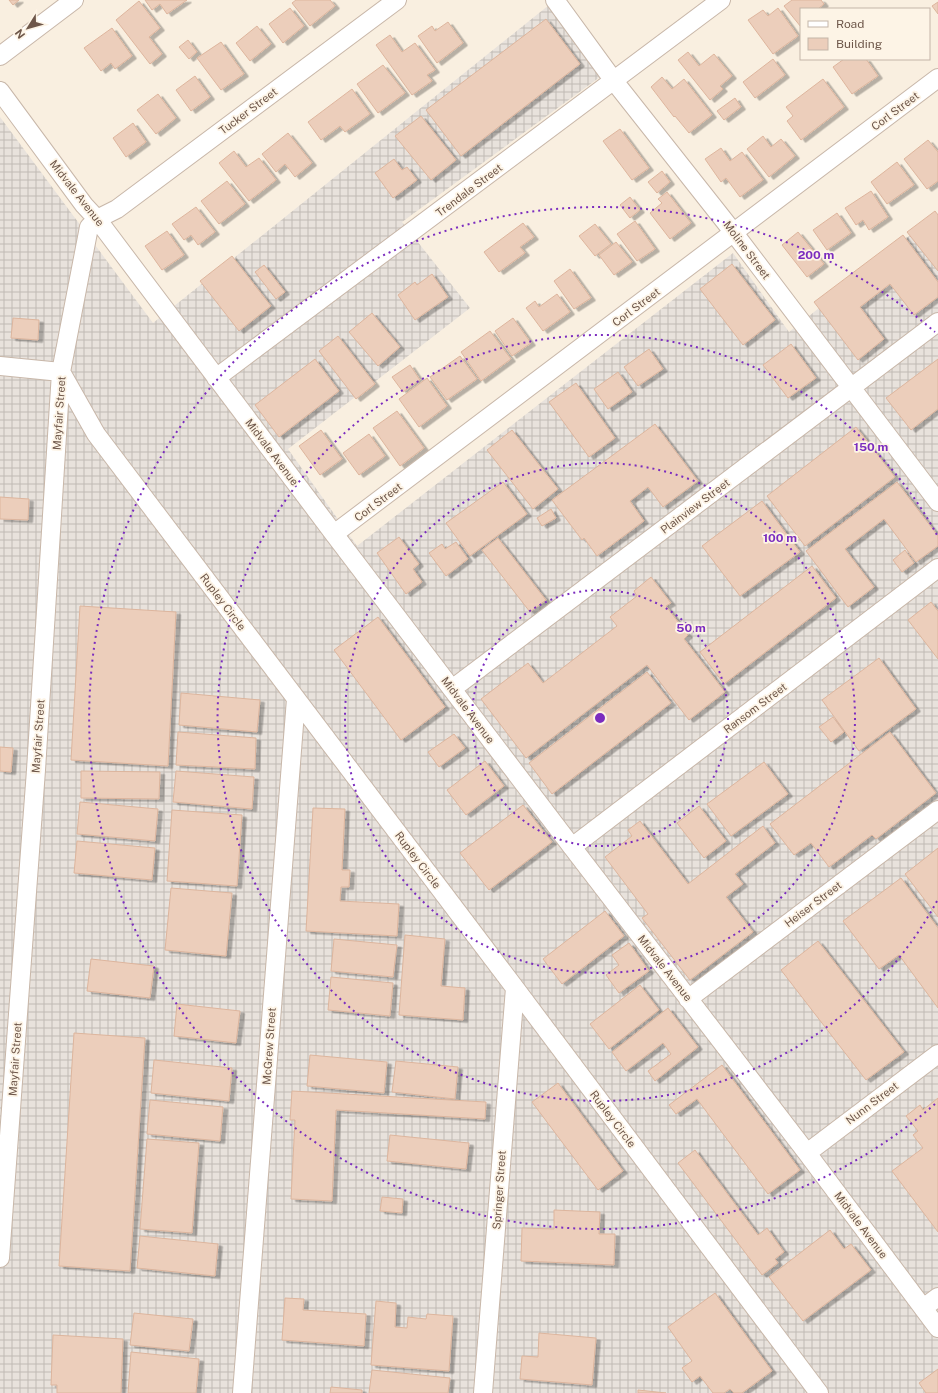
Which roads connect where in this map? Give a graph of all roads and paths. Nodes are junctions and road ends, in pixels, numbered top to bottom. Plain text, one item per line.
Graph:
1 (74, 0) edge
2 (398, 0) edge
3 (555, 0) edge
4 (721, 0) edge
5 (0, 56) edge
6 (938, 78) edge
7 (614, 81) junction
8 (0, 91) edge
9 (97, 218) junction
10 (734, 233) junction
11 (938, 322) edge
12 (0, 366) edge
13 (61, 372) junction
14 (216, 378) junction
15 (851, 388) junction
16 (938, 502) edge
17 (334, 534) junction
18 (938, 568) edge
19 (452, 690) junction
20 (296, 699) junction
21 (938, 810) edge
22 (572, 847) junction
23 (515, 988) junction
24 (688, 999) junction
25 (938, 1054) edge
26 (807, 1153) junction
27 (0, 1258) edge
28 (938, 1297) edge
29 (923, 1308) junction
30 (938, 1328) edge
31 (242, 1393) edge
32 (483, 1393) edge
33 (819, 1393) edge

1 - 5 street
2 - 9 street, Tucker Street
3 - 7 street, Moline Street
4 - 7 street, Trendale Street
6 - 10 street, Corl Street
7 - 10 street, Moline Street
7 - 14 street, Trendale Street
8 - 9 street, Midvale Avenue
9 - 13 street, Mayfair Street
9 - 14 street, Midvale Avenue
10 - 15 street, Moline Street
10 - 17 street, Corl Street
11 - 15 street, Plainview Street
12 - 13 street
13 - 20 street, Rupley Circle
13 - 27 street, Mayfair Street
14 - 17 street, Midvale Avenue
15 - 16 street, Moline Street
15 - 19 street, Plainview Street
17 - 19 street, Midvale Avenue
18 - 22 street, Ransom Street
19 - 22 street, Midvale Avenue
20 - 23 street, Rupley Circle
20 - 31 street, McGrew Street
21 - 24 street, Heiser Street
22 - 24 street, Midvale Avenue
23 - 32 street, Springer Street
23 - 33 street, Rupley Circle
24 - 26 street, Midvale Avenue
25 - 26 street, Nunn Street
26 - 29 street, Midvale Avenue
28 - 29 street
29 - 30 street, Midvale Avenue

